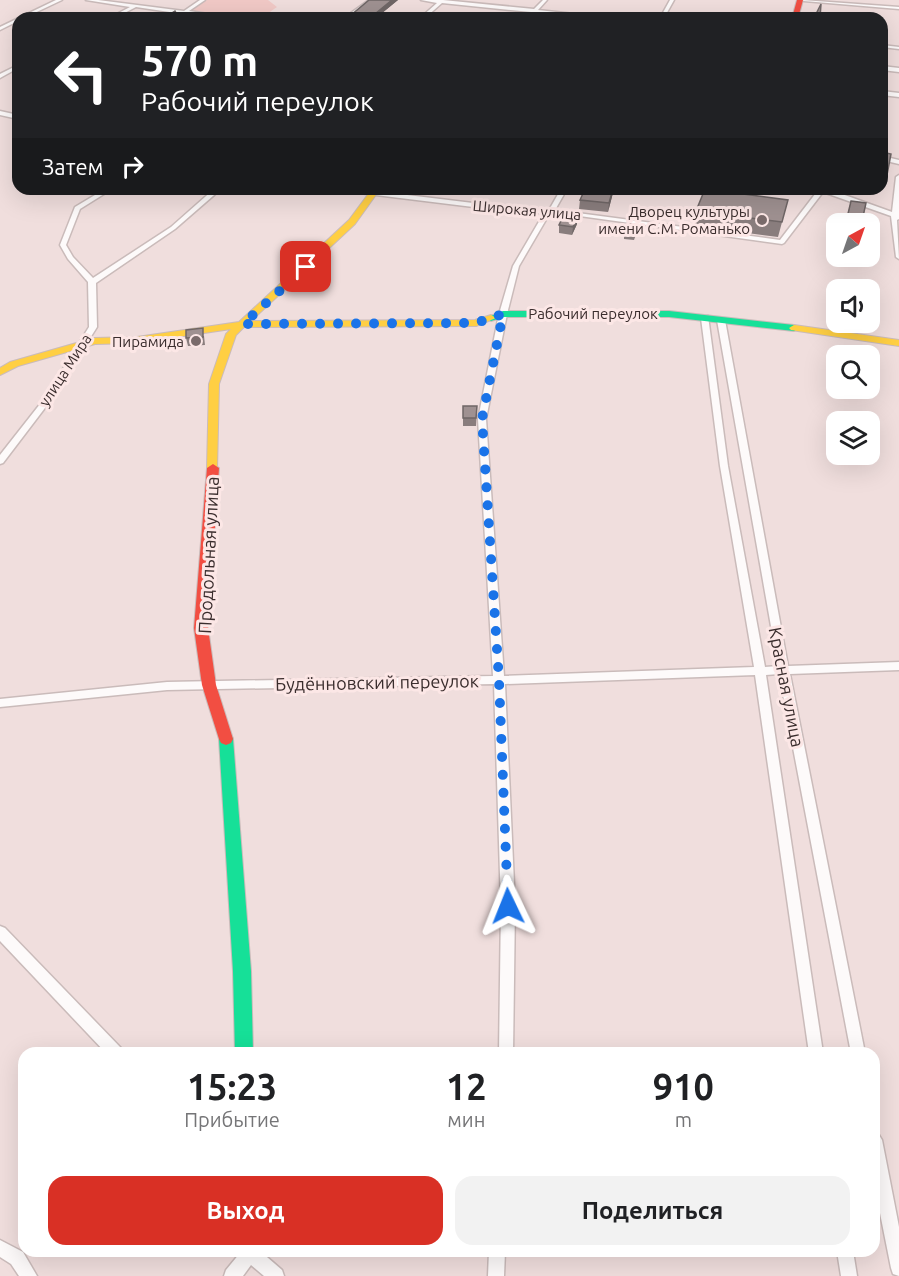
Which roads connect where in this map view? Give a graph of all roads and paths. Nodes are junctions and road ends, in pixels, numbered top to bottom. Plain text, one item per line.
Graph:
1 (60, 0) edge
2 (88, 0) edge
3 (146, 0) edge
4 (203, 0) edge
5 (372, 0) edge
6 (423, 0) edge
7 (545, 0) edge
8 (802, 0) edge
9 (442, 1) edge
10 (134, 6) junction
11 (899, 8) edge
12 (34, 12) edge
13 (122, 12) edge
14 (184, 12) joint
15 (355, 12) edge
16 (429, 12) edge
17 (534, 12) joint
18 (899, 177) edge
19 (99, 195) edge
20 (211, 195) edge
21 (372, 195) edge
22 (405, 195) edge
23 (560, 195) edge
24 (817, 195) edge
25 (838, 195) edge
26 (551, 211) junction
27 (896, 216) edge
28 (899, 257) edge
29 (92, 282) junction
30 (503, 314) junction
31 (705, 318) junction
32 (721, 320) junction
33 (243, 324) junction
34 (899, 343) edge
35 (80, 345) junction
36 (0, 372) edge
37 (0, 460) edge
38 (899, 666) edge
39 (760, 671) junction
40 (785, 671) junction
41 (499, 680) junction
42 (209, 686) junction
43 (0, 703) edge
44 (0, 932) edge
45 (110, 1047) edge
46 (244, 1047) edge
47 (506, 1047) edge
48 (815, 1047) edge
49 (857, 1047) edge
50 (880, 1171) edge
51 (0, 1248) edge
52 (245, 1257) edge
53 (255, 1257) edge
54 (497, 1257) edge
55 (846, 1257) edge
56 (899, 1268) edge
57 (29, 1276) edge
58 (232, 1276) edge
59 (276, 1276) edge
60 (496, 1276) edge
61 (849, 1276) edge

1 - 12 street
2 - 10 street
3 - 10 street
4 - 14 street
5 - 15 street
6 - 9 street
7 - 17 street
8 - 11 street
9 - 16 street
9 - 17 street
10 - 13 street
10 - 14 street
18 - 27 street
19 - 29 street
20 - 29 street
21 - 33 street, Продольная улица
22 - 26 street, Широкая улица
23 - 26 street
24 - 26 street, Широкая улица
25 - 27 street
26 - 30 street
27 - 28 street
29 - 35 street, улица Мира
30 - 31 street, Рабочий переулок
30 - 33 street, Рабочий переулок
30 - 41 street
31 - 32 street, Рабочий переулок
31 - 39 street, Красная улица
32 - 34 street, Рабочий переулок
32 - 40 street, Красная улица
33 - 35 street, Рабочий переулок
33 - 42 street, Продольная улица
35 - 36 street, Рабочий переулок
35 - 37 street, улица Мира
38 - 40 street, Будённовский переулок
39 - 40 street, Будённовский переулок
39 - 41 street, Будённовский переулок
39 - 48 street, Красная улица
40 - 49 street, Красная улица
41 - 42 street, Будённовский переулок
41 - 47 street
42 - 43 street, Будённовский переулок
42 - 46 street, Продольная улица
44 - 45 street
50 - 56 street
51 - 57 street
52 - 58 street
53 - 59 street
54 - 60 street
55 - 61 street

